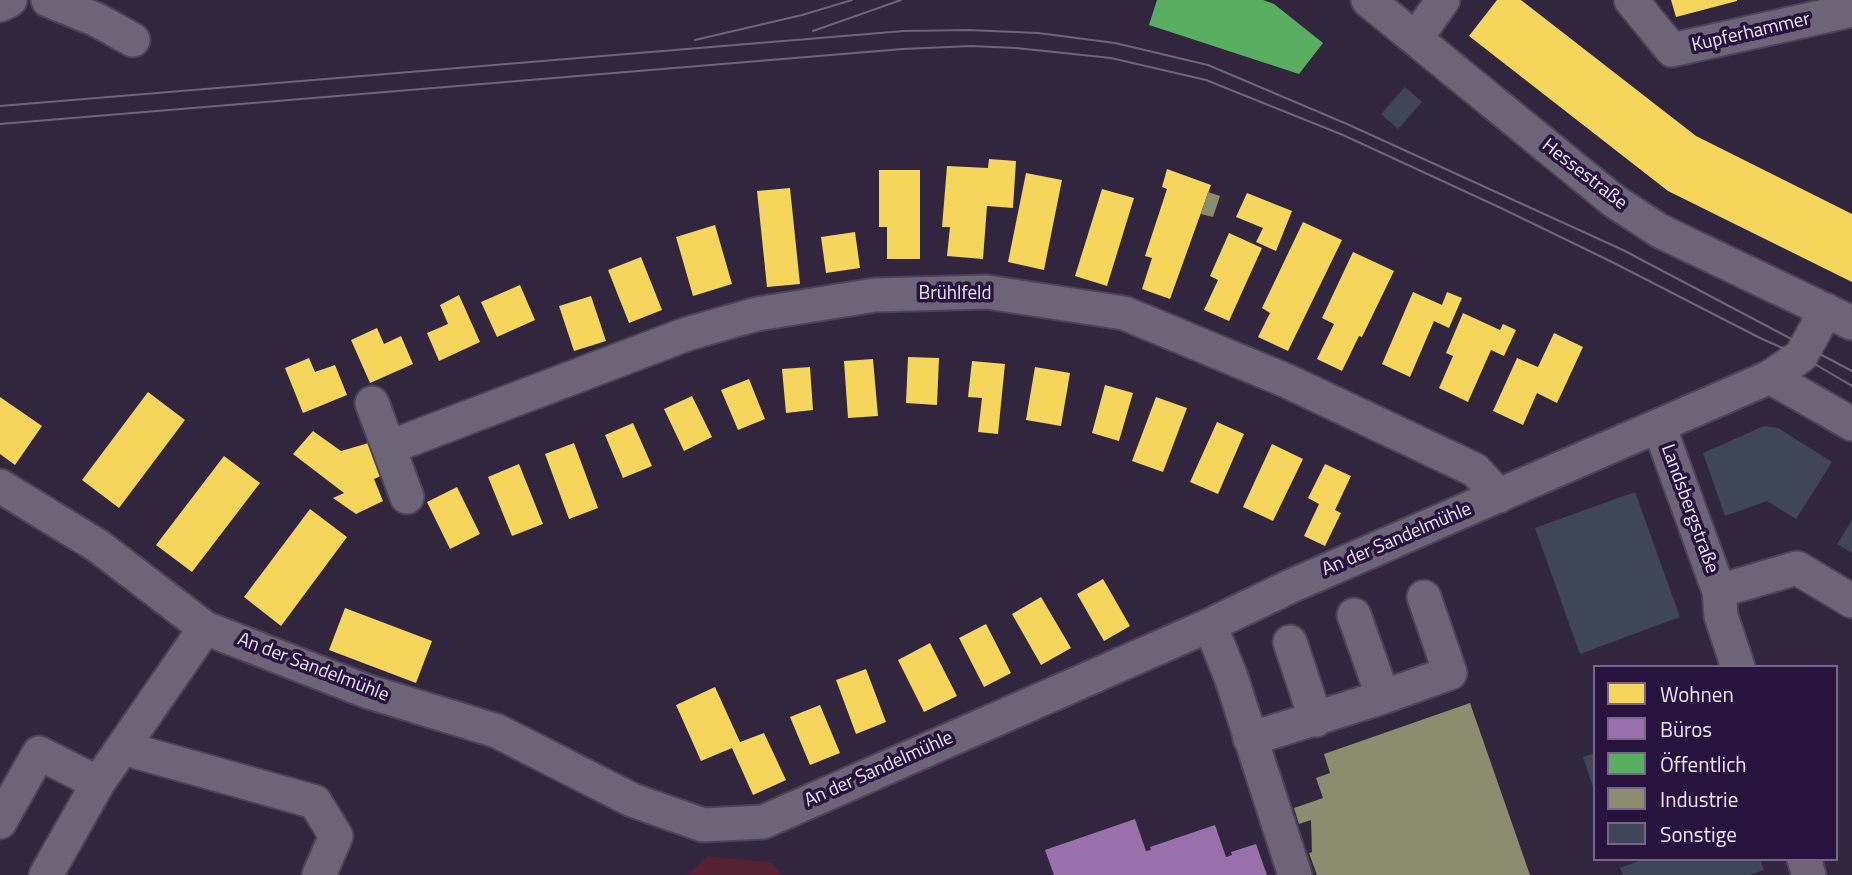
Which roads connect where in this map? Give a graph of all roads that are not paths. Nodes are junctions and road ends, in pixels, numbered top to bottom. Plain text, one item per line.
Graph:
1 (10, 0) edge
2 (48, 0) edge
3 (1368, 0) edge
4 (1443, 0) edge
5 (1631, 0) edge
6 (0, 5) edge
7 (1852, 10) edge
8 (1416, 38) junction
9 (133, 40) dead end
10 (1839, 316) edge
11 (1770, 377) junction
12 (372, 403) dead end
13 (1852, 424) edge
14 (1658, 426) junction
15 (390, 447) junction
16 (0, 486) edge
17 (407, 496) dead end
18 (1499, 496) junction
19 (1719, 592) junction
20 (1424, 597) dead end
21 (1852, 601) edge
22 (1354, 615) dead end
23 (1210, 625) junction
24 (205, 628) junction
25 (1290, 642) dead end
26 (1737, 665) edge
27 (1383, 697) junction
28 (1316, 720) junction
29 (1251, 739) junction
30 (123, 748) junction
31 (98, 783) junction
32 (0, 822) edge
33 (46, 875) edge
34 (319, 875) edge
35 (1295, 875) edge

1 - 6 street
2 - 9 street
3 - 8 street, Hessestraße
4 - 8 street
5 - 7 street, Kupferhammer
8 - 10 street, Hessestraße
10 - 11 street, An der Sandelmühle
11 - 13 street
11 - 14 street, An der Sandelmühle
12 - 15 street
14 - 18 street, An der Sandelmühle
14 - 19 street, Landsbergstraße
15 - 17 street
15 - 18 street, Brühlfeld
16 - 24 street, An der Sandelmühle
18 - 23 street, An der Sandelmühle
19 - 21 street, Landsbergstraße
19 - 26 street, Landsbergstraße
20 - 27 street
22 - 27 street
23 - 24 street, An der Sandelmühle
23 - 29 street
24 - 30 street
25 - 28 street
27 - 28 street
28 - 29 street
29 - 35 street
30 - 31 street
30 - 34 street
31 - 32 street
31 - 33 street

